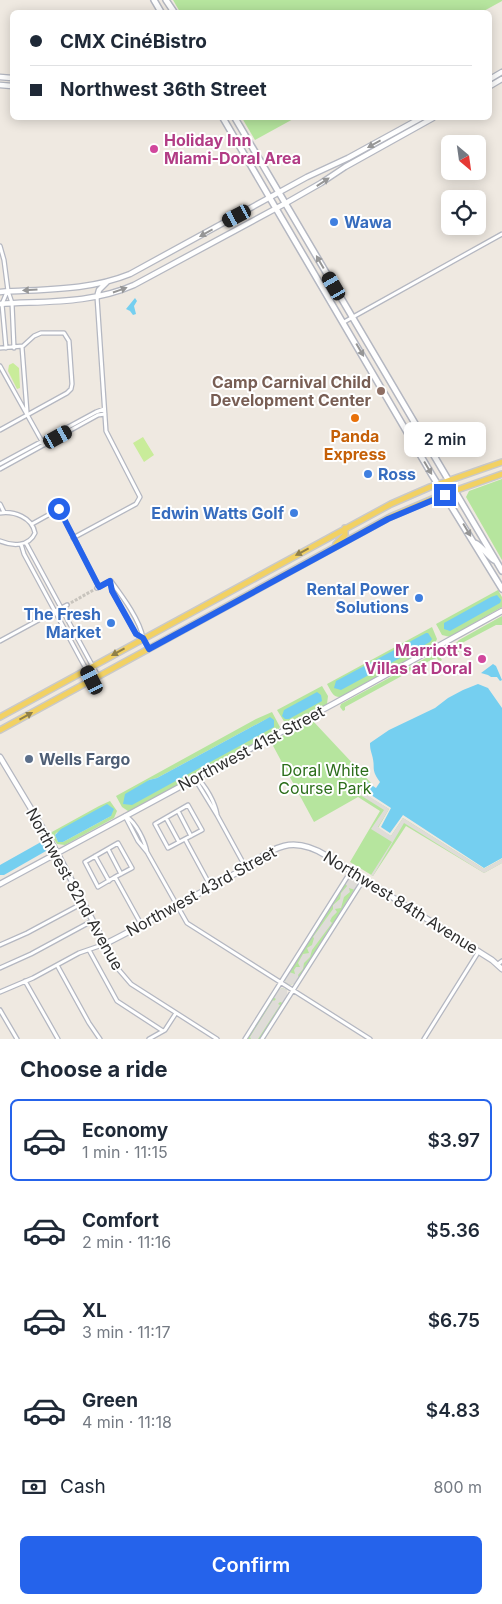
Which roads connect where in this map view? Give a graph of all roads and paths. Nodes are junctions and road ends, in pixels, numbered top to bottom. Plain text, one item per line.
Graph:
1 (224, 120) edge
2 (236, 120) edge
3 (417, 120) edge
4 (430, 120) edge
5 (280, 193) junction
6 (270, 198) junction
7 (286, 203) junction
8 (276, 208) junction
9 (502, 234) edge
10 (0, 246) edge
11 (108, 281) junction
12 (8, 291) junction
13 (0, 292) edge
14 (97, 297) junction
15 (12, 303) junction
16 (1, 304) edge
17 (353, 318) junction
18 (344, 322) junction
19 (22, 347) junction
20 (0, 348) edge
21 (6, 348) junction
22 (14, 348) junction
23 (0, 366) edge
24 (385, 372) junction
25 (376, 378) junction
26 (104, 409) junction
27 (104, 414) junction
28 (27, 415) junction
29 (0, 430) edge
30 (42, 441) junction
31 (44, 445) junction
32 (502, 462) edge
33 (0, 464) edge
34 (0, 469) edge
35 (502, 474) edge
36 (449, 480) junction
37 (438, 484) junction
38 (455, 491) junction
39 (445, 495) junction
40 (55, 501) dead end
41 (0, 504) edge
42 (59, 509) junction
43 (2, 513) edge
44 (32, 524) junction
45 (344, 528) junction
46 (73, 538) junction
47 (0, 541) edge
48 (26, 543) junction
49 (474, 543) junction
50 (21, 544) junction
51 (333, 548) junction
52 (497, 562) junction
53 (502, 571) edge
54 (110, 581) junction
55 (502, 589) edge
56 (208, 603) junction
57 (67, 605) tunnel mouth
58 (61, 608) junction
59 (502, 611) edge
60 (54, 612) junction
61 (132, 613) junction
62 (214, 613) junction
63 (46, 616) dead end
64 (126, 616) junction
65 (143, 638) junction
66 (0, 641) edge
67 (149, 649) junction
68 (90, 668) junction
69 (95, 678) junction
70 (0, 717) edge
71 (0, 730) edge
72 (0, 757) edge
73 (196, 777) junction
74 (178, 811) junction
75 (125, 816) junction
76 (166, 818) junction
77 (191, 836) junction
78 (185, 839) junction
79 (179, 842) junction
80 (295, 845) joint
81 (108, 849) junction
82 (56, 854) junction
83 (96, 856) junction
84 (246, 868) junction
85 (351, 871) junction
86 (121, 874) junction
87 (115, 877) junction
88 (364, 879) junction
89 (109, 881) junction
90 (0, 884) edge
91 (211, 887) junction
92 (82, 903) junction
93 (176, 906) junction
94 (92, 921) junction
95 (141, 924) junction
96 (105, 944) junction
97 (0, 945) edge
98 (89, 950) junction
99 (479, 951) junction
100 (500, 962) edge
101 (57, 965) junction
102 (0, 968) edge
103 (502, 969) edge
104 (25, 981) junction
105 (280, 983) junction
106 (293, 990) junction
107 (0, 992) edge
108 (0, 1010) edge
109 (176, 1013) junction
110 (163, 1031) junction
111 (17, 1039) edge
112 (58, 1039) edge
113 (100, 1039) edge
114 (149, 1039) edge
115 (218, 1039) edge
116 (245, 1039) edge
117 (262, 1039) edge
118 (370, 1039) edge
119 (424, 1039) edge

1 - 6 main road
2 - 5 main road
3 -> 5 street
7 -> 4 street
5 - 6 street
5 - 7 main road
6 - 8 main road
6 -> 11 street
7 - 8 street
17 -> 7 main road
14 -> 8 street
8 - 18 main road
9 - 17 street
10 - 12 street
11 -> 12 street
11 - 14 street
12 - 13 street
12 - 15 street
12 - 16 street
14 - 15 street
14 - 26 street
15 - 16 street
15 - 22 street
16 - 21 street
17 - 18 street
17 - 24 main road
18 -> 25 main road
19 - 22 street
19 - 28 street
19 - 28 street
20 - 21 street
21 - 22 street
23 - 28 street
24 - 25 main road
24 - 36 main road
25 -> 37 main road
26 - 27 street
26 - 30 street
27 - 31 street
27 - 46 street
28 - 29 street
28 - 30 street
30 - 31 street
30 - 33 street
31 - 34 street
32 - 36 main road
35 - 38 main road
36 - 37 main road
36 - 38 main road
37 - 39 main road
37 - 45 main road
38 - 39 main road
38 - 52 main road
39 -> 49 main road
39 - 51 main road
40 - 42 street
41 - 43 street
42 - 44 street
42 - 46 street
43 - 44 street
44 - 48 street
45 - 51 main road
45 -> 56 main road
46 - 54 street
47 - 50 street
48 - 50 street
48 - 58 street
49 - 52 main road
49 - 55 main road
50 - 60 street
51 - 62 main road
52 - 53 main road
54 - 61 street
54 - 64 street
56 - 62 main road
56 - 65 main road
57 - 58 street
58 - 60 street
58 - 68 street
59 - 73 street, Northwest 41st Street
60 - 68 street
61 - 64 street
61 - 65 street
62 - 67 main road
63 - 66 street
64 - 65 street
65 - 67 main road
65 -> 68 main road
67 - 69 main road
68 - 69 street
68 - 69 street
68 - 70 main road
71 -> 69 main road
72 - 82 street, Northwest 82nd Avenue
73 - 75 street, Northwest 41st Street
73 - 84 street
74 - 76 street
74 - 77 street
74 - 77 street
75 - 82 street, Northwest 41st Street
75 - 93 street
76 - 79 street
76 - 79 street
77 - 78 street
78 - 79 street
78 - 91 street
80 - 84 street, Northwest 43rd Street
80 - 85 street, Northwest 84th Avenue
81 - 83 street
81 - 86 street
81 - 86 street
82 - 90 street, Northwest 41st Street
82 - 92 street, Northwest 82nd Avenue
83 - 89 street
83 - 89 street
84 - 91 street, Northwest 43rd Street
85 - 88 street, Northwest 84th Avenue
85 - 105 street
86 - 87 street
87 - 89 street
87 - 95 street
88 - 99 street, Northwest 84th Avenue
88 - 106 street
91 - 93 street, Northwest 43rd Street
92 - 94 street, Northwest 82nd Avenue
92 - 97 street
93 - 95 street, Northwest 43rd Street
93 - 105 street
94 - 96 street, Northwest 82nd Avenue
94 - 102 street
95 - 96 street, Northwest 43rd Street
96 - 98 street, Northwest 43rd Street
96 - 109 street, Northwest 82nd Avenue
98 - 101 street, Northwest 43rd Street
98 - 110 street
99 - 100 street, Northwest 84th Avenue
99 - 119 street
100 - 103 street, Northwest 84th Avenue
101 - 104 street, Northwest 43rd Street
101 - 113 street
104 - 107 street, Northwest 43rd Street
104 - 112 street
105 - 106 street
105 - 116 street
106 - 117 street
106 - 118 street
108 - 111 street
109 - 110 street
109 - 115 street, Northwest 82nd Avenue
110 - 114 street

